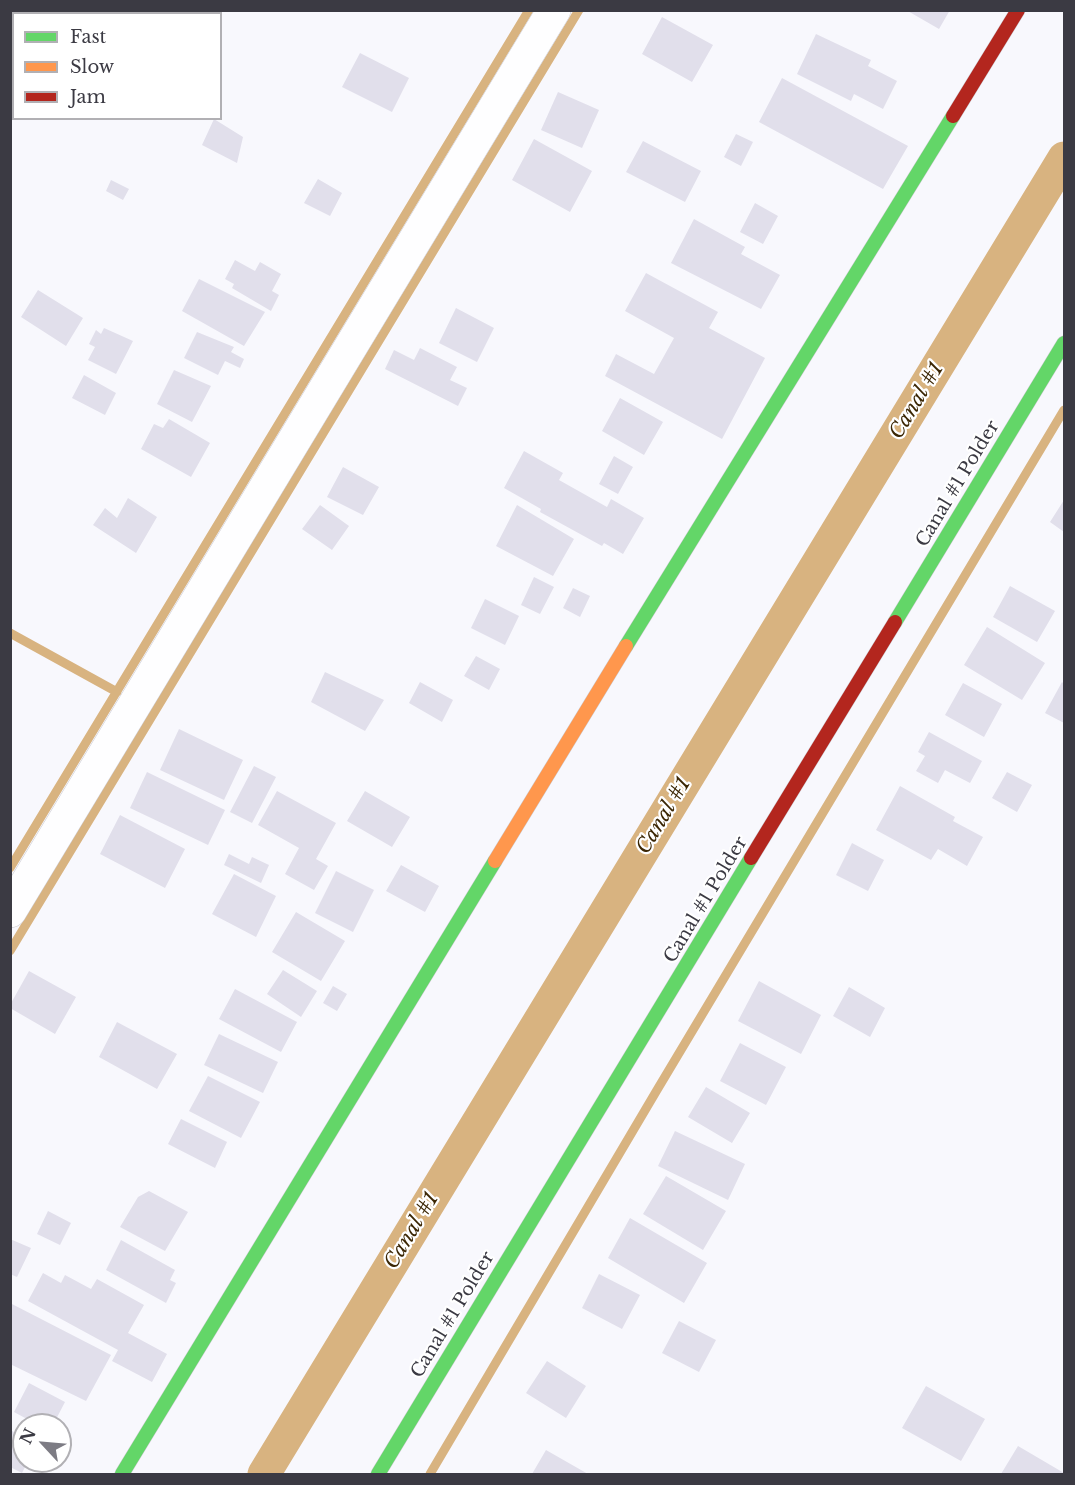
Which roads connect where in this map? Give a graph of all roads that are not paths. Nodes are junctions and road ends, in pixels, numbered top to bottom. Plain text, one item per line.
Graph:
1 (554, 10) edge
2 (1018, 10) edge
3 (1065, 344) edge
4 (10, 911) edge
5 (122, 1474) edge
6 (378, 1474) edge

1 - 4 street
2 - 5 street
3 - 6 street, Canal #1 Polder

